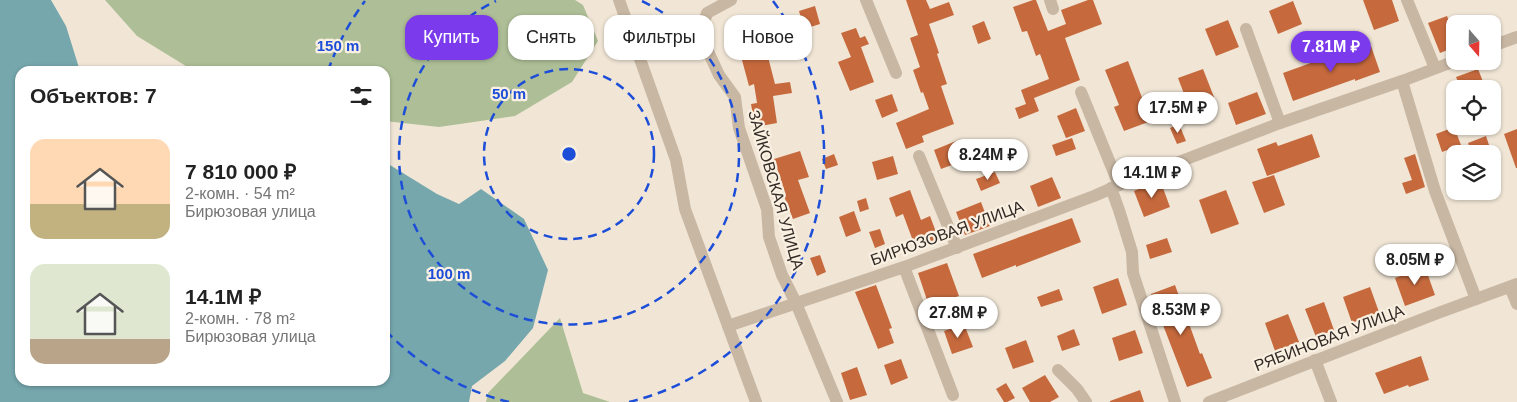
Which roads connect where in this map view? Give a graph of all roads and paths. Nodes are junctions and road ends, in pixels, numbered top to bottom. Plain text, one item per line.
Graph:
1 (619, 0) edge
2 (731, 0) edge
3 (866, 0) edge
4 (1407, 0) edge
5 (1246, 29) dead end
6 (1517, 37) edge
7 (1501, 43) edge
8 (1446, 64) edge
9 (1435, 68) junction
10 (896, 73) dead end
11 (1402, 81) junction
12 (1081, 92) dead end
13 (1280, 123) junction
14 (919, 156) dead end
15 (1115, 186) junction
16 (957, 248) junction
17 (904, 267) junction
18 (1514, 285) edge
19 (1476, 299) junction
20 (796, 303) junction
21 (1517, 304) edge
22 (728, 326) junction
23 (1315, 360) junction
24 (1058, 370) dead end
25 (953, 395) dead end
26 (756, 402) edge
27 (837, 402) edge
28 (1086, 402) edge
29 (1175, 402) edge
30 (1209, 402) edge
31 (1331, 402) edge

1 - 22 street
2 - 20 street, ЗАЙКОВСКАЯ УЛИЦА
3 - 10 street
4 - 9 street
5 - 13 street
6 - 7 street
8 - 9 street, БИРЮЗОВАЯ УЛИЦА
9 - 11 street, БИРЮЗОВАЯ УЛИЦА
11 - 13 street, БИРЮЗОВАЯ УЛИЦА
11 - 19 street
12 - 15 street
13 - 15 street, БИРЮЗОВАЯ УЛИЦА
14 - 16 street
15 - 16 street, БИРЮЗОВАЯ УЛИЦА
15 - 29 street
16 - 17 street, БИРЮЗОВАЯ УЛИЦА
17 - 20 street, БИРЮЗОВАЯ УЛИЦА
17 - 25 street
18 - 19 street, РЯБИНОВАЯ УЛИЦА
18 - 21 street
19 - 23 street, РЯБИНОВАЯ УЛИЦА
20 - 22 street, БИРЮЗОВАЯ УЛИЦА
20 - 27 street, ЗАЙКОВСКАЯ УЛИЦА
22 - 26 street
23 - 30 street, РЯБИНОВАЯ УЛИЦА
23 - 31 street
24 - 28 street

